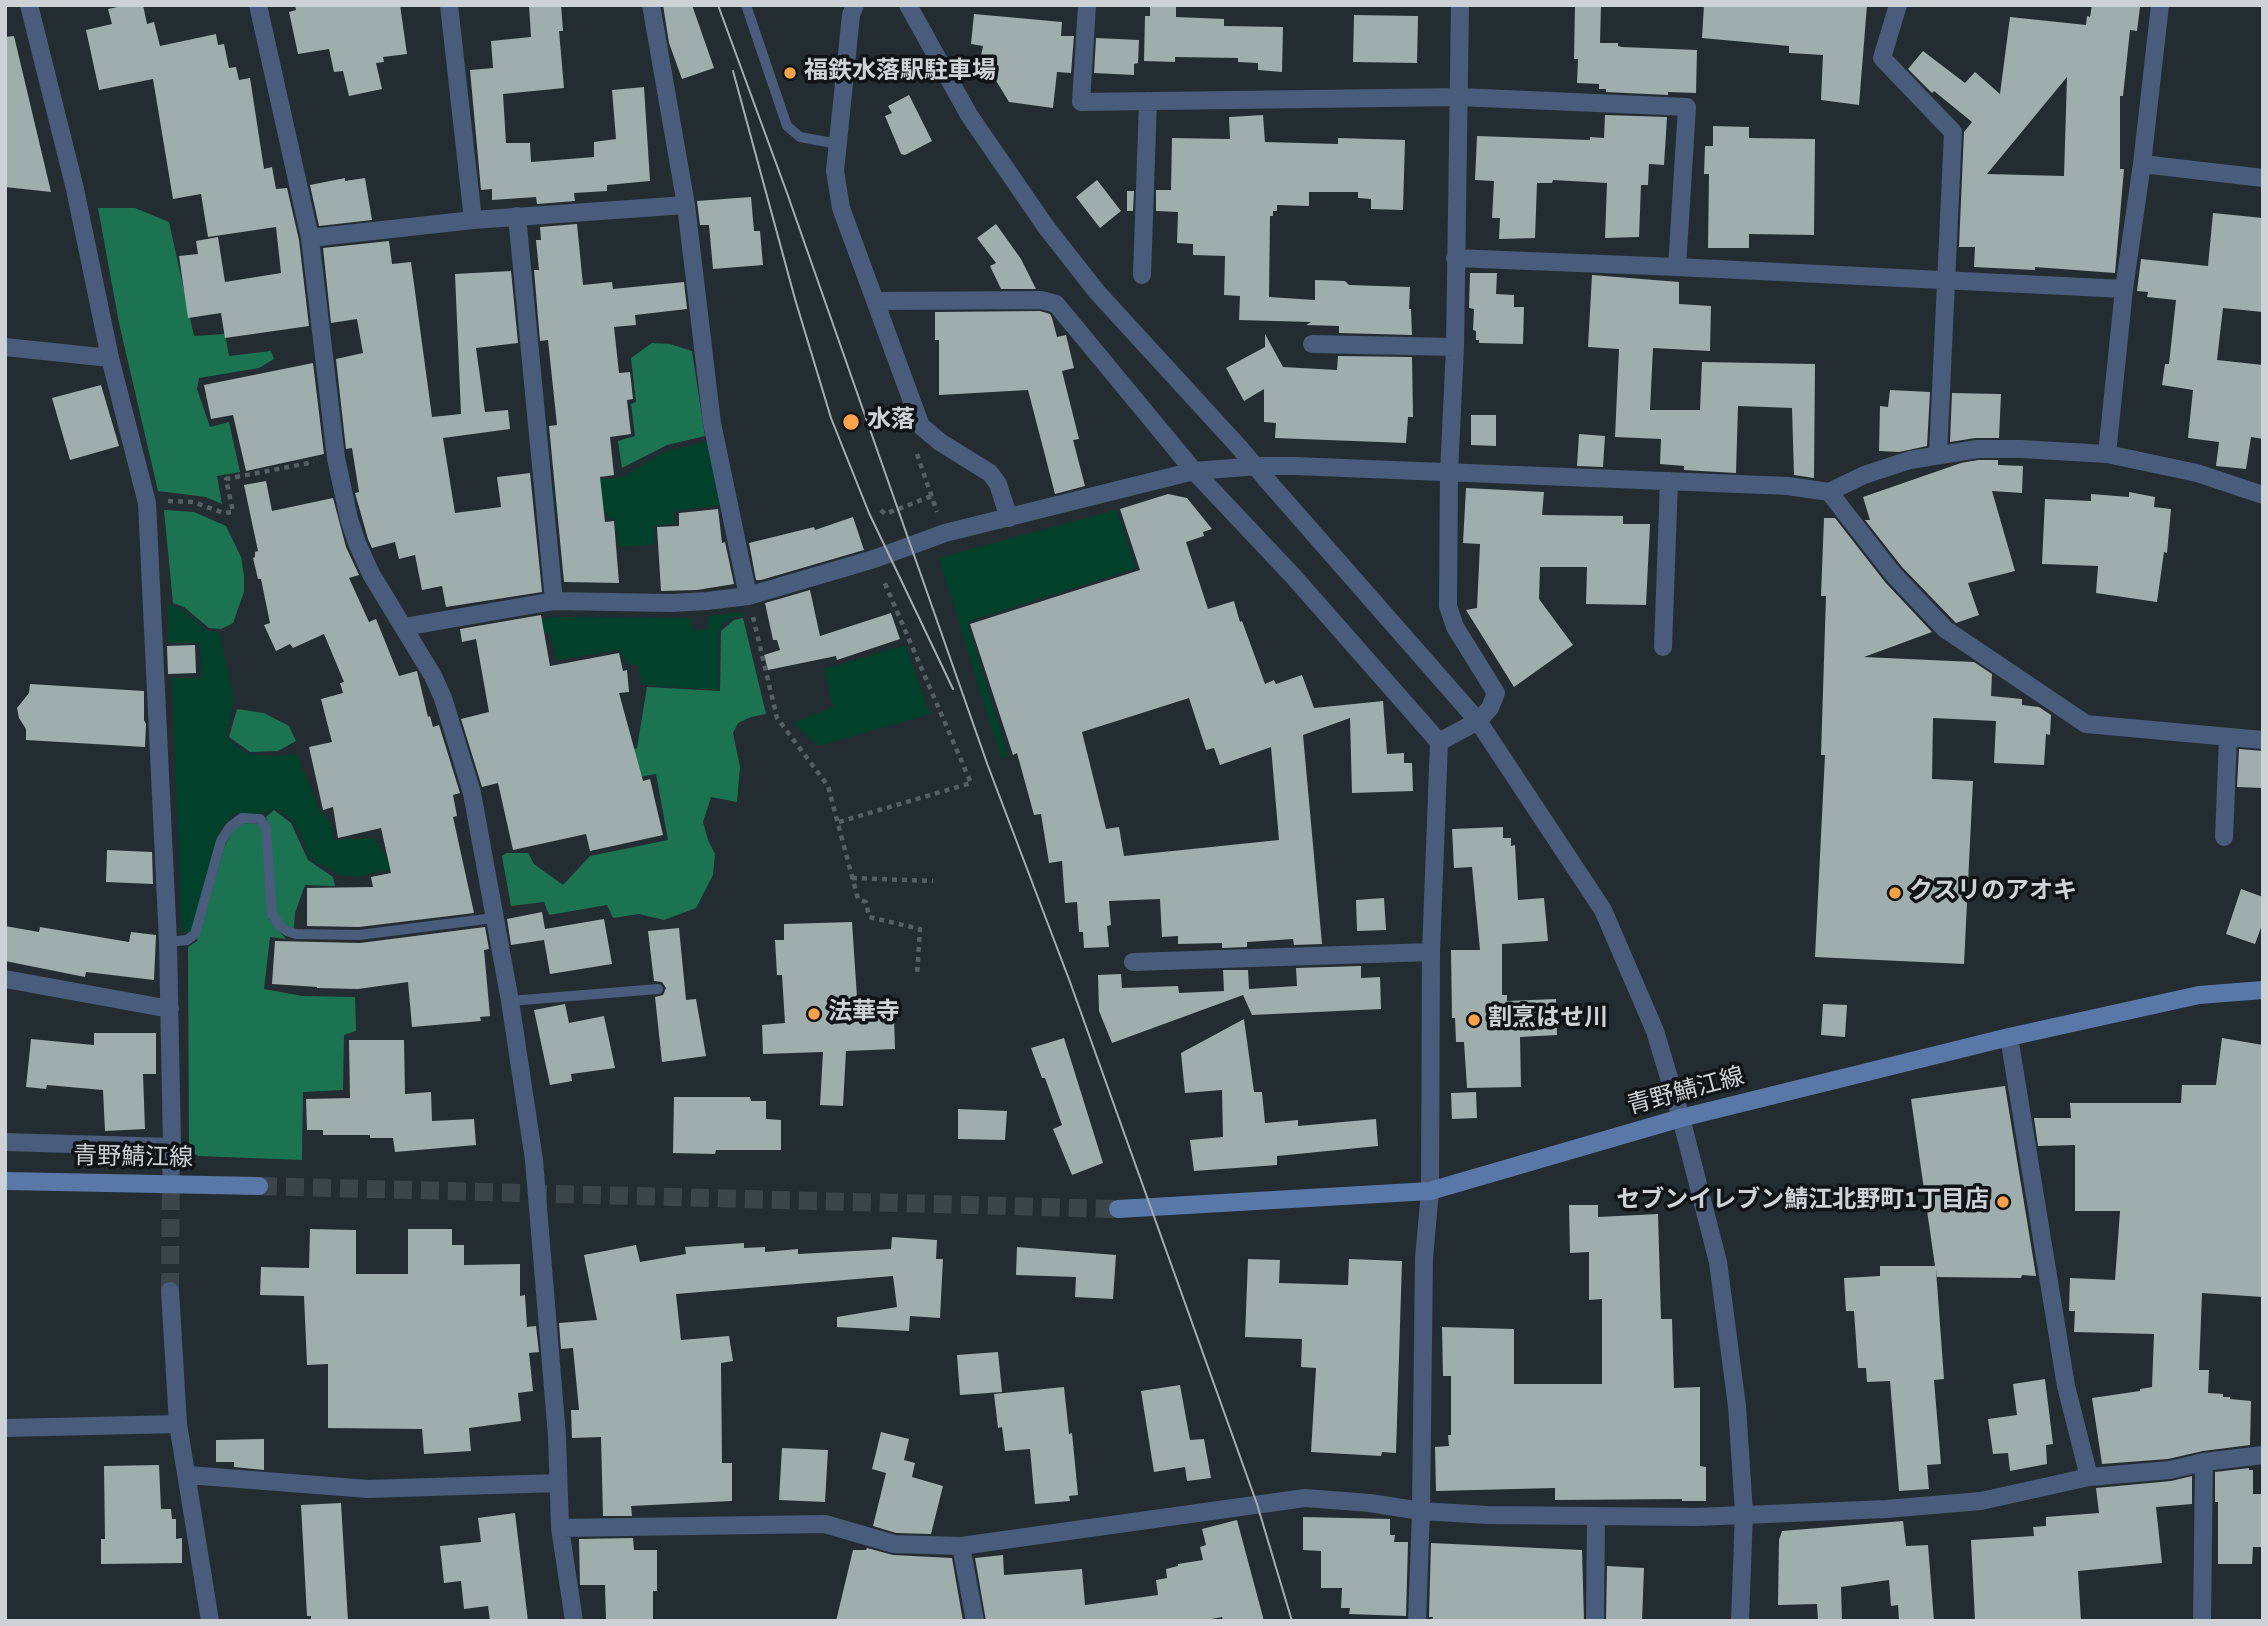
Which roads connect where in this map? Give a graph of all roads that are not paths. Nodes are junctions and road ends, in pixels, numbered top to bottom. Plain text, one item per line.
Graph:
1 (29, 5) edge
2 (258, 5) edge
3 (449, 5) edge
4 (651, 5) edge
5 (746, 5) edge
6 (855, 5) edge
7 (908, 5) edge
8 (1087, 5) edge
9 (1460, 5) edge
10 (1898, 5) edge
11 (2160, 5) edge
12 (1459, 97) junction
13 (1148, 102) junction
14 (838, 144) junction
15 (2142, 164) junction
16 (2263, 178) edge
17 (686, 205) junction
18 (517, 216) junction
19 (473, 220) junction
20 (310, 238) junction
21 (1455, 258) junction
22 (1677, 267) junction
23 (1142, 275) dead end
24 (1946, 281) junction
25 (2124, 289) junction
26 (877, 301) junction
27 (1312, 344) dead end
28 (5, 347) edge
29 (1455, 347) junction
30 (110, 358) junction
31 (2107, 454) junction
32 (1938, 455) junction
33 (1194, 471) junction
34 (1449, 473) junction
35 (1669, 481) junction
36 (1829, 492) junction
37 (2263, 495) edge
38 (1009, 518) junction
39 (748, 596) junction
40 (554, 601) junction
41 (404, 627) junction
42 (1663, 648) dead end
43 (1478, 721) junction
44 (2228, 738) junction
45 (2263, 740) edge
46 (1439, 742) junction
47 (2224, 837) dead end
48 (494, 918) junction
49 (168, 942) junction
50 (1431, 952) junction
51 (1133, 962) dead end
52 (5, 979) edge
53 (658, 989) dead end
54 (2263, 990) edge
55 (510, 1001) junction
56 (170, 1009) junction
57 (2009, 1037) junction
58 (1681, 1118) junction
59 (5, 1142) edge
60 (172, 1147) junction
61 (171, 1169) tunnel mouth
62 (5, 1181) edge
63 (259, 1186) tunnel mouth
64 (1430, 1191) junction
65 (1118, 1209) tunnel mouth
66 (170, 1291) tunnel mouth
67 (178, 1424) junction
68 (5, 1428) edge
69 (2263, 1455) edge
70 (2204, 1462) junction
71 (188, 1475) junction
72 (2089, 1477) junction
73 (558, 1483) junction
74 (1421, 1511) junction
75 (1744, 1513) junction
76 (1596, 1516) junction
77 (560, 1528) junction
78 (961, 1546) junction
79 (210, 1621) edge
80 (574, 1621) edge
81 (975, 1621) edge
82 (1417, 1621) edge
83 (1595, 1621) edge
84 (1740, 1621) edge
85 (2202, 1621) edge

1 - 30 street
2 - 20 street
3 - 19 street
4 - 17 street
5 - 14 lane
6 - 14 street
7 - 43 street, bridge
8 - 13 street
9 - 12 street
10 - 24 street
11 - 15 street
12 - 13 street
12 - 21 street
12 - 22 street
13 - 23 street
14 - 26 street
15 - 16 street
15 - 25 street
17 - 18 street
17 - 39 street
18 - 19 street
18 - 40 street
19 - 20 street
20 - 41 street
21 - 22 street
21 - 29 street
22 - 24 street
24 - 25 street
24 - 32 street
25 - 31 street
26 - 33 street
26 - 38 street
27 - 29 street
28 - 30 street
29 - 34 street
30 - 49 street
31 - 32 street
31 - 37 street
32 - 36 street
33 - 34 street
33 - 38 street
33 - 46 street
34 - 35 street
34 - 43 street
35 - 36 street
35 - 42 street
36 - 44 street
38 - 39 street
39 - 40 street
40 - 41 street
41 - 48 street
43 - 46 street
43 - 58 street
44 - 45 street
44 - 47 street
46 - 50 street
48 - 49 lane
48 - 55 street
49 - 56 street
50 - 51 street
50 - 64 street
52 - 56 street
53 - 55 lane
54 - 57 main road, 青野鯖江線
55 - 73 street
56 - 60 street
57 - 58 main road, 青野鯖江線
57 - 72 street
58 - 64 main road, 青野鯖江線
58 - 75 street
59 - 60 street
60 - 61 street
62 - 63 main road, 青野鯖江線
64 - 65 main road, 青野鯖江線
64 - 74 street
66 - 67 street
67 - 68 street
67 - 71 street
69 - 70 street
70 - 72 street
70 - 85 street
71 - 73 street
71 - 79 street
72 - 75 street
73 - 77 street
74 - 76 street
74 - 78 street
74 - 82 street
75 - 76 street
75 - 84 street
76 - 83 street
77 - 78 street
77 - 80 street
78 - 81 street

